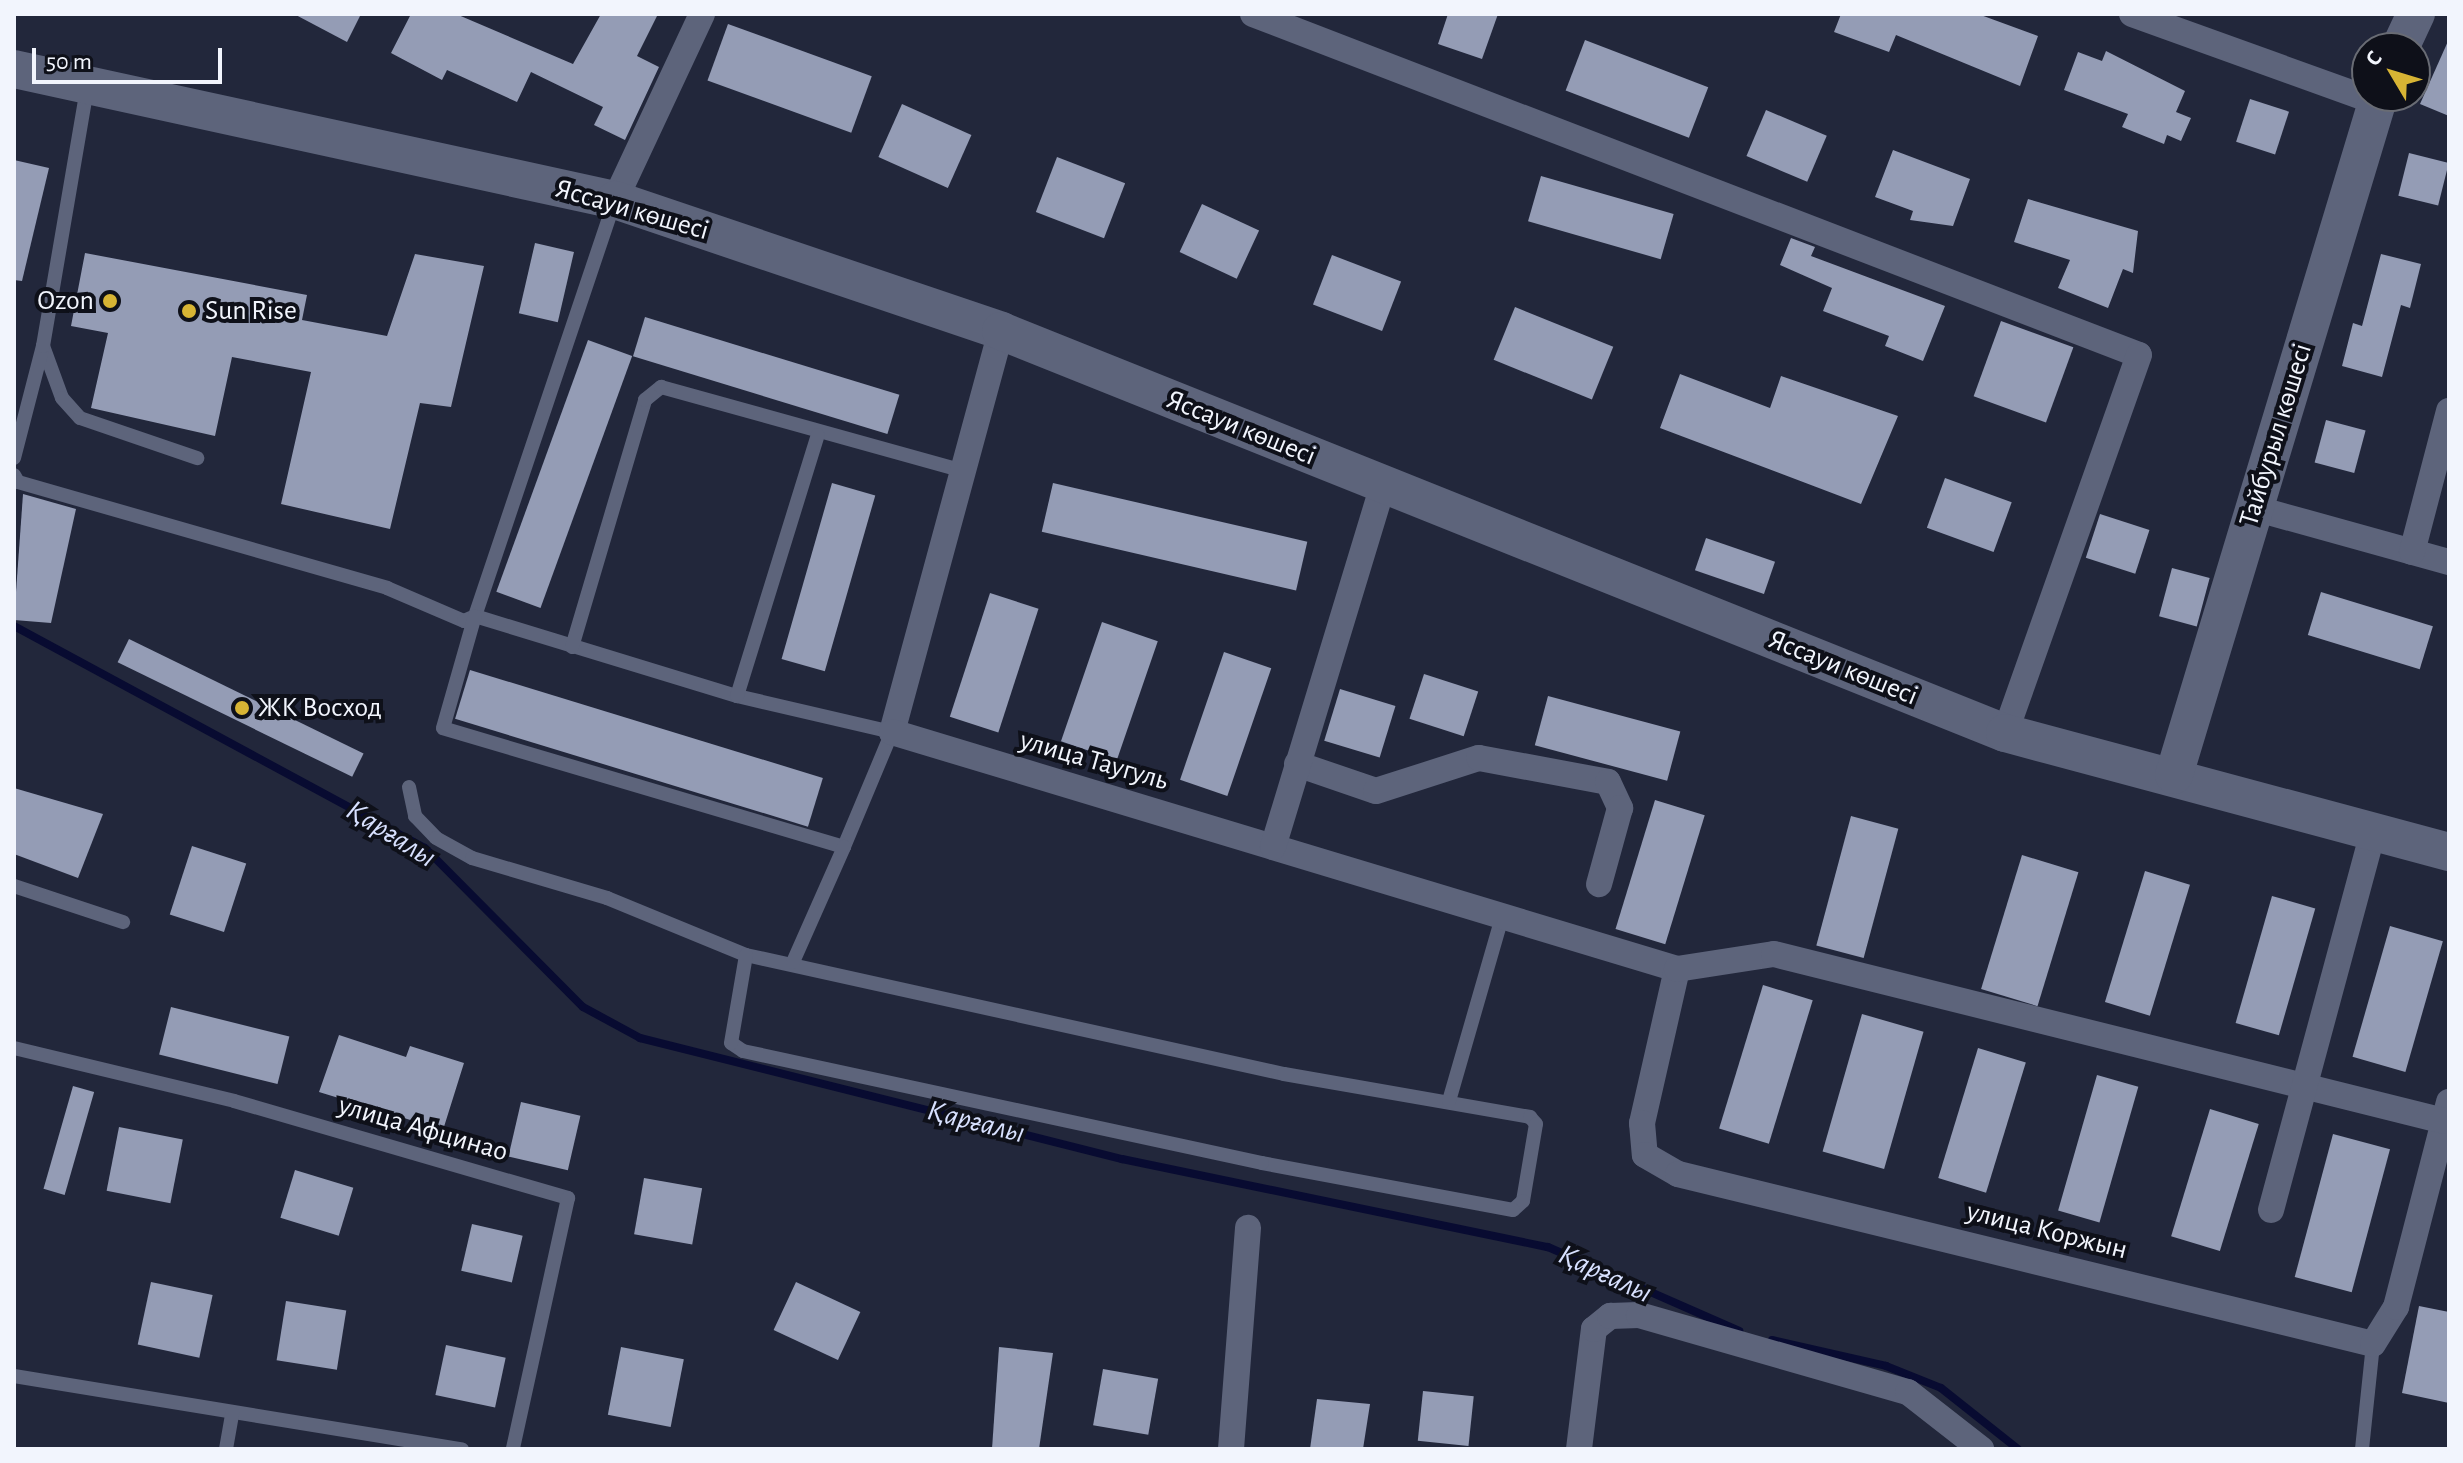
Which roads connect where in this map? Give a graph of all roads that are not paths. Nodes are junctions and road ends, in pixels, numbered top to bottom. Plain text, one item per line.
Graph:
1 (702, 14) edge
2 (1253, 14) edge
3 (2132, 14) edge
4 (14, 69) edge
5 (88, 84) junction
6 (2351, 90) edge
7 (2374, 112) edge
8 (615, 200) junction
9 (1001, 331) junction
10 (43, 346) junction
11 (2449, 411) edge
12 (818, 435) junction
13 (14, 458) edge
14 (197, 458) dead end
15 (963, 471) junction
16 (14, 475) edge
17 (1383, 484) junction
18 (2254, 508) junction
19 (2412, 552) junction
20 (2449, 562) edge
21 (475, 616) junction
22 (572, 647) junction
23 (737, 696) junction
24 (892, 732) junction
25 (2005, 733) junction
26 (1297, 764) junction
27 (2174, 775) junction
28 (409, 787) dead end
29 (2373, 831) junction
30 (844, 847) junction
31 (1273, 847) junction
32 (2449, 852) edge
33 (1599, 884) dead end
34 (14, 886) edge
35 (1502, 917) junction
36 (123, 922) dead end
37 (746, 955) junction
38 (793, 962) junction
39 (1677, 969) junction
40 (14, 1048) edge
41 (2306, 1089) junction
42 (1449, 1101) junction
43 (2446, 1111) edge
44 (2271, 1210) dead end
45 (1248, 1228) dead end
46 (2373, 1344) junction
47 (14, 1376) edge
48 (232, 1414) junction
49 (226, 1449) edge
50 (462, 1449) edge
51 (513, 1449) edge
52 (1231, 1449) edge
53 (1579, 1449) edge
54 (1981, 1449) edge
55 (2362, 1449) edge

1 - 8 street
2 - 25 street
3 - 6 street
4 - 5 main road, Яссауи көшесі
5 - 8 main road, Яссауи көшесі
5 - 10 lane
7 - 18 main road, Тайбурыл көшесі
8 - 9 main road, Яссауи көшесі
8 - 21 lane
9 - 15 street
9 - 17 main road, Яссауи көшесі
10 - 13 lane
10 - 14 lane
11 - 19 street
12 - 15 lane
12 - 22 lane
12 - 23 lane
15 - 24 street
16 - 21 lane
17 - 25 main road, Яссауи көшесі
17 - 26 street
18 - 19 street
18 - 27 main road, Тайбурыл көшесі
19 - 20 street
21 - 22 lane
21 - 30 lane
22 - 23 lane
23 - 24 lane
24 - 30 lane
24 - 31 street, улица Таугуль
25 - 27 main road, Яссауи көшесі
26 - 31 street
26 - 33 street
27 - 29 main road, Яссауи көшесі
28 - 37 lane
29 - 32 main road, Яссауи көшесі
29 - 41 street
30 - 38 lane
31 - 35 street, улица Таугуль
34 - 36 lane
35 - 39 street, улица Таугуль
35 - 42 lane
37 - 38 lane
37 - 42 lane
38 - 42 lane
39 - 41 street
39 - 46 street, улица Коржын
40 - 51 lane, улица Афцинао
41 - 43 street
41 - 44 street
43 - 46 street
45 - 52 street
46 - 55 lane
47 - 48 lane
48 - 49 lane
48 - 50 lane
53 - 54 street

